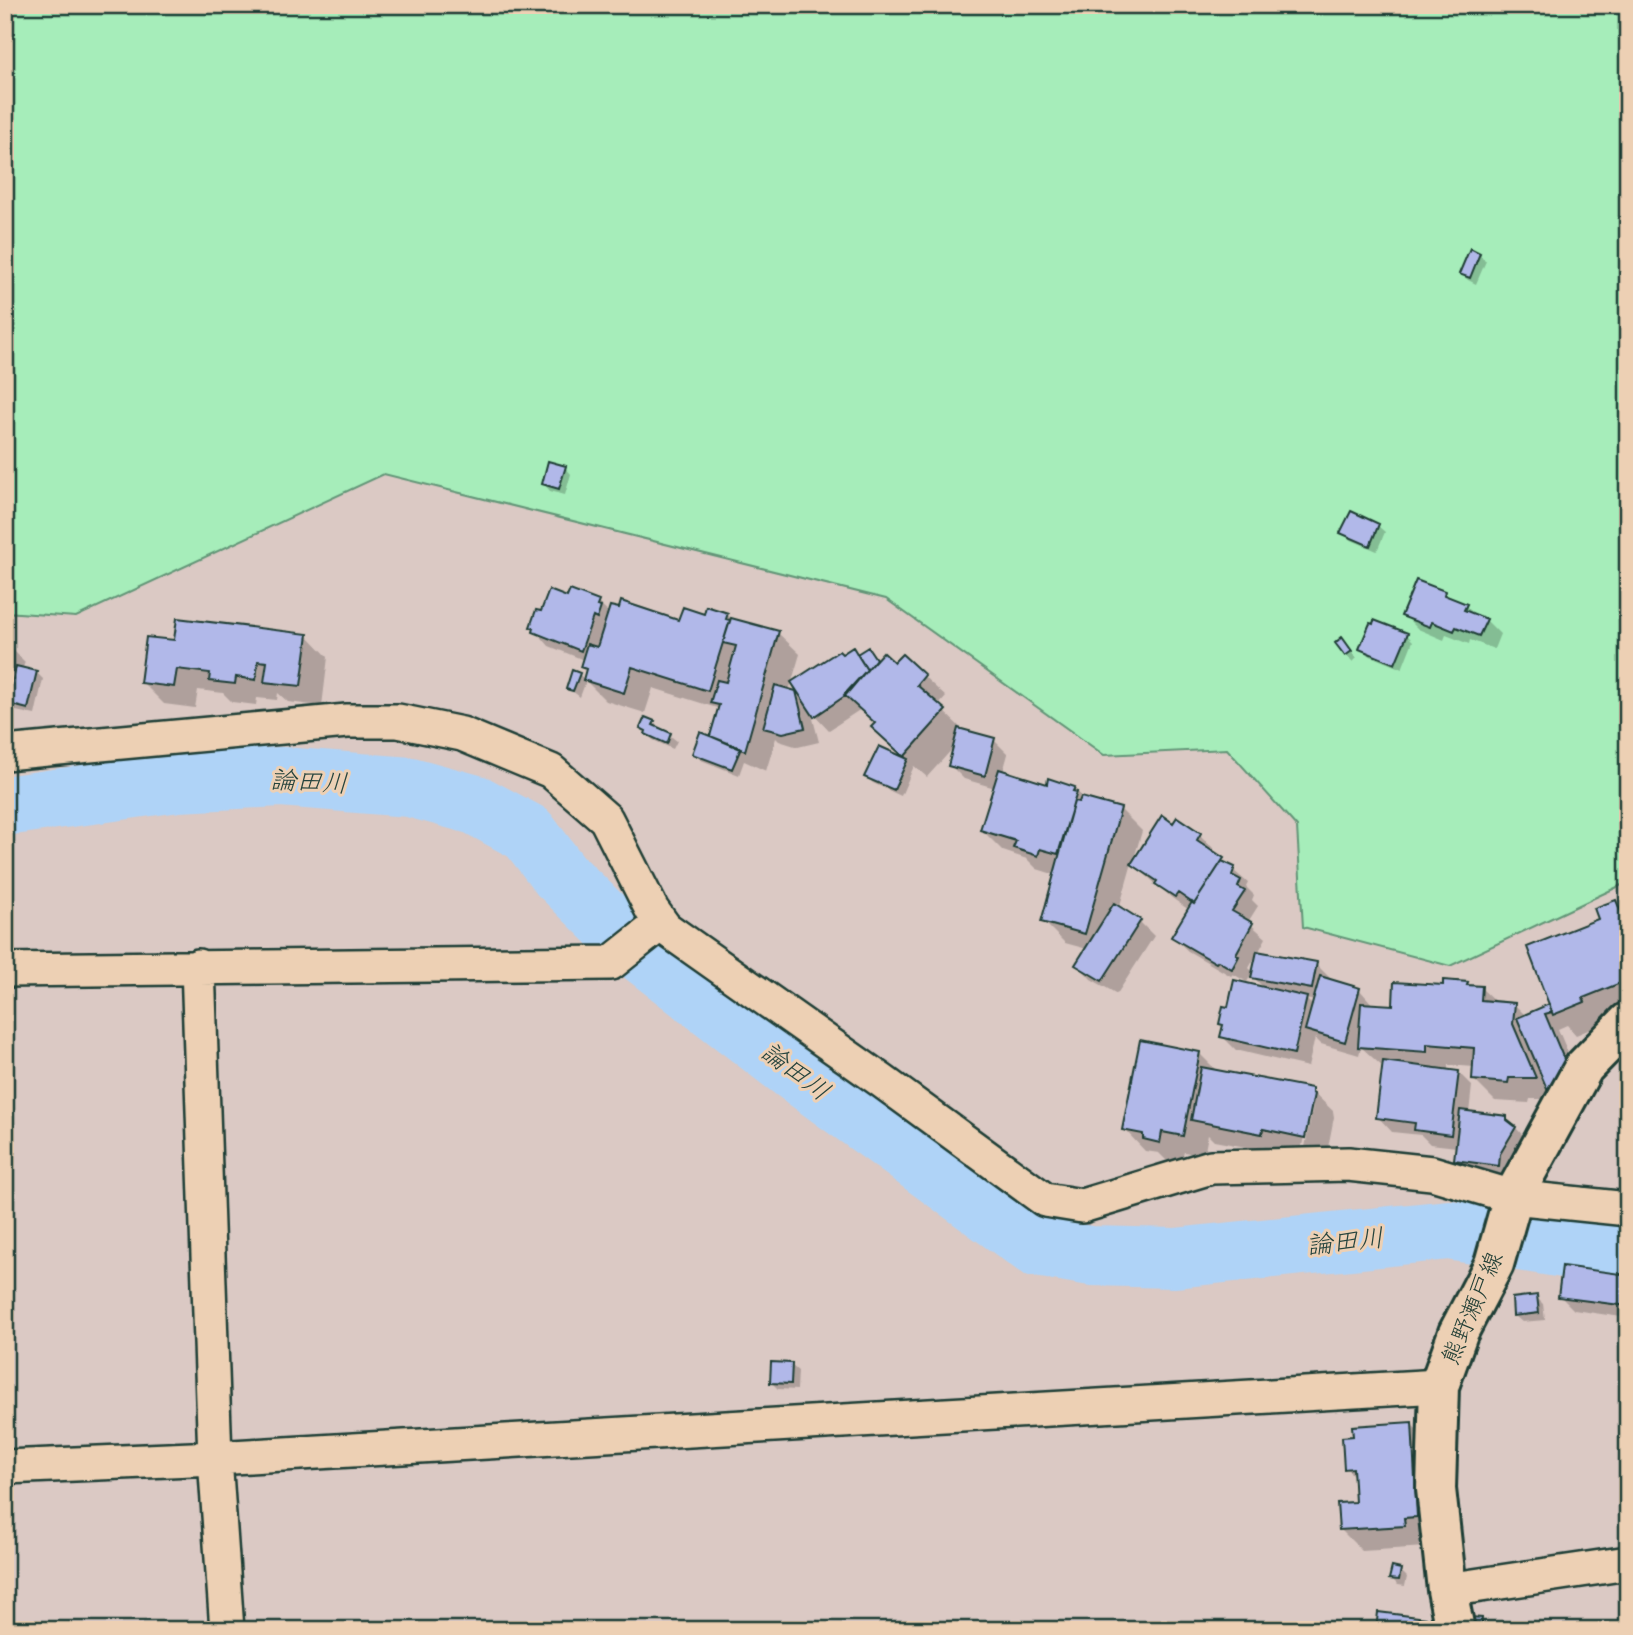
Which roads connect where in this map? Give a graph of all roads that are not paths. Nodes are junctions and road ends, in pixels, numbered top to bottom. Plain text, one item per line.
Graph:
1 (5, 753) edge
2 (660, 924) junction
3 (198, 966) junction
4 (5, 970) edge
5 (1628, 1022) edge
6 (1513, 1197) junction
7 (1628, 1209) edge
8 (1439, 1386) junction
9 (215, 1458) junction
10 (5, 1467) edge
11 (1628, 1563) edge
12 (1447, 1590) junction
13 (227, 1630) edge
14 (1455, 1630) edge

1 - 2 street
2 - 3 street
2 - 6 street
3 - 4 street
3 - 9 street
5 - 6 main road, 熊野瀬戸線
6 - 7 street
6 - 8 main road, 熊野瀬戸線
8 - 9 street
8 - 12 main road, 熊野瀬戸線
9 - 10 street
9 - 13 street
11 - 12 street
12 - 14 main road, 熊野瀬戸線

